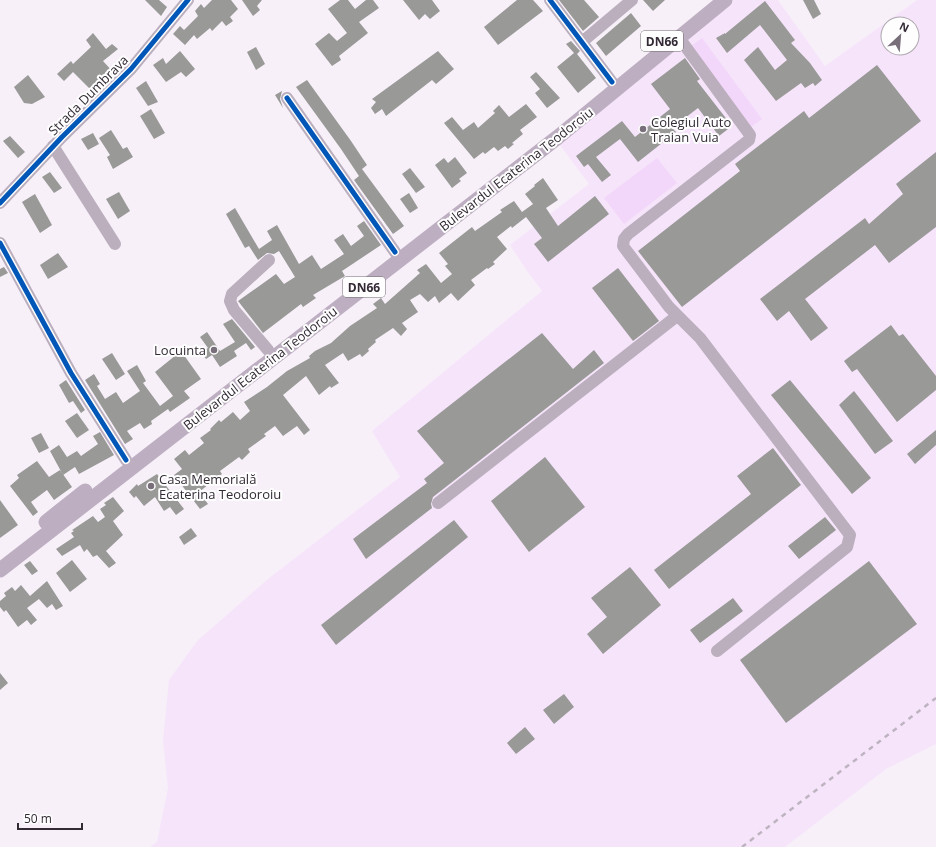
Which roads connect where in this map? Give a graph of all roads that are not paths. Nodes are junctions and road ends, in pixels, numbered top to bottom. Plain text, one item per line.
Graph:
1 (188, 0) edge
2 (550, 0) edge
3 (632, 0) edge
4 (710, 0) edge
5 (726, 0) edge
6 (677, 35) junction
7 (582, 42) junction
8 (615, 86) junction
9 (287, 98) dead end
10 (53, 146) junction
11 (0, 203) edge
12 (0, 243) edge
13 (115, 244) dead end
14 (395, 252) junction
15 (269, 260) dead end
16 (677, 316) junction
17 (268, 350) junction
18 (129, 464) junction
19 (438, 503) dead end
20 (0, 557) edge
21 (0, 570) edge
22 (717, 651) dead end

1 - 10 street, Strada Dumbrava
2 - 7 street
3 - 7 street
4 - 6 main road, Bulevardul Ecaterina Teodoroiu / DN66
5 - 6 main road, Bulevardul Ecaterina Teodoroiu / DN66
6 - 8 main road, Bulevardul Ecaterina Teodoroiu / DN66
6 - 16 street
7 - 8 street
8 - 14 main road, Bulevardul Ecaterina Teodoroiu
8 - 18 main road, Bulevardul Ecaterina Teodoroiu / DN66
9 - 14 street
10 - 11 street, Strada Dumbrava
10 - 13 street
12 - 18 street
14 - 17 main road, Bulevardul Ecaterina Teodoroiu
15 - 17 street
16 - 19 street
16 - 22 street
17 - 18 main road, Bulevardul Ecaterina Teodoroiu
18 - 20 main road, Bulevardul Ecaterina Teodoroiu
18 - 21 main road, Bulevardul Ecaterina Teodoroiu / DN66

